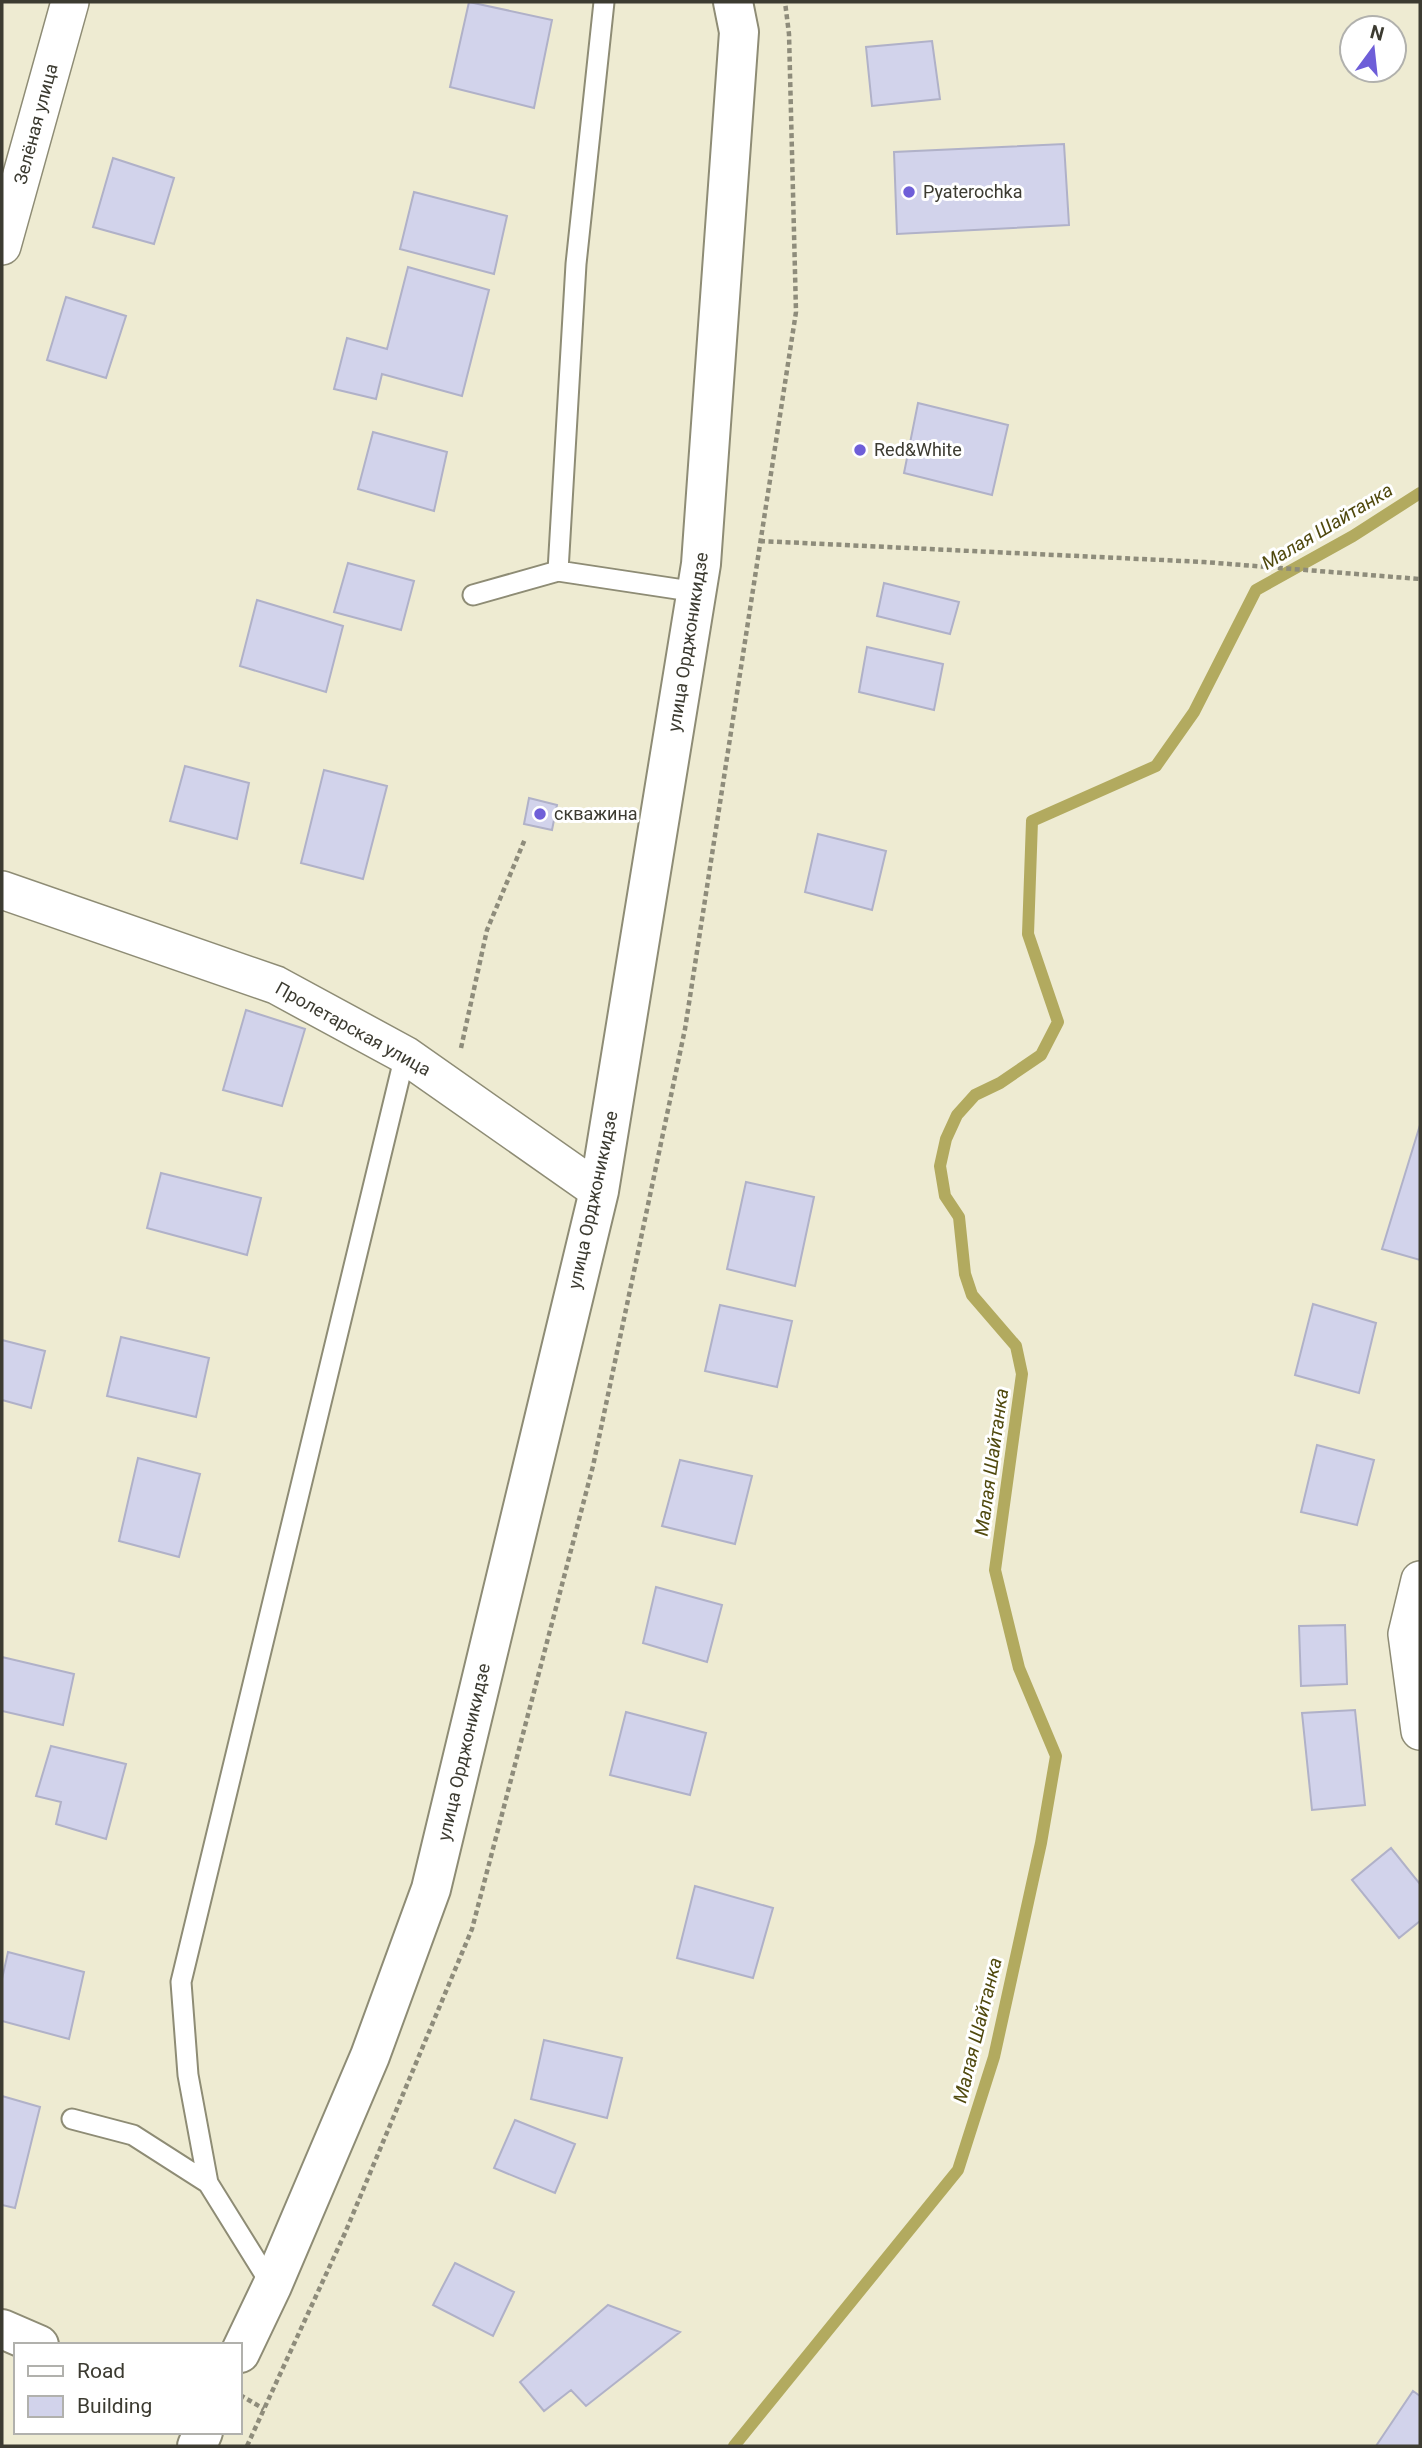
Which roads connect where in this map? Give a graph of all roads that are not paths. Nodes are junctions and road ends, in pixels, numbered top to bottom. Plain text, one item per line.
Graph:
1 (70, 2) edge
2 (604, 2) edge
3 (733, 2) edge
4 (2, 246) edge
5 (558, 571) junction
6 (697, 592) junction
7 (473, 595) dead end
8 (2, 890) edge
9 (405, 1055) junction
10 (598, 1191) junction
11 (1420, 1580) edge
12 (1420, 1731) edge
13 (72, 2119) dead end
14 (208, 2183) junction
15 (272, 2286) junction
16 (2, 2329) edge
17 (34, 2343) edge
18 (242, 2349) edge

1 - 4 street, Зелёная улица
2 - 5 lane
3 - 6 main road, улица Орджоникидзе
5 - 6 lane
5 - 7 lane
6 - 10 main road, улица Орджоникидзе
8 - 9 street, Пролетарская улица
9 - 10 street, Пролетарская улица
9 - 14 lane
10 - 15 main road, улица Орджоникидзе
11 - 12 street
13 - 14 lane
14 - 15 lane
15 - 18 main road, улица Орджоникидзе
16 - 17 main road

